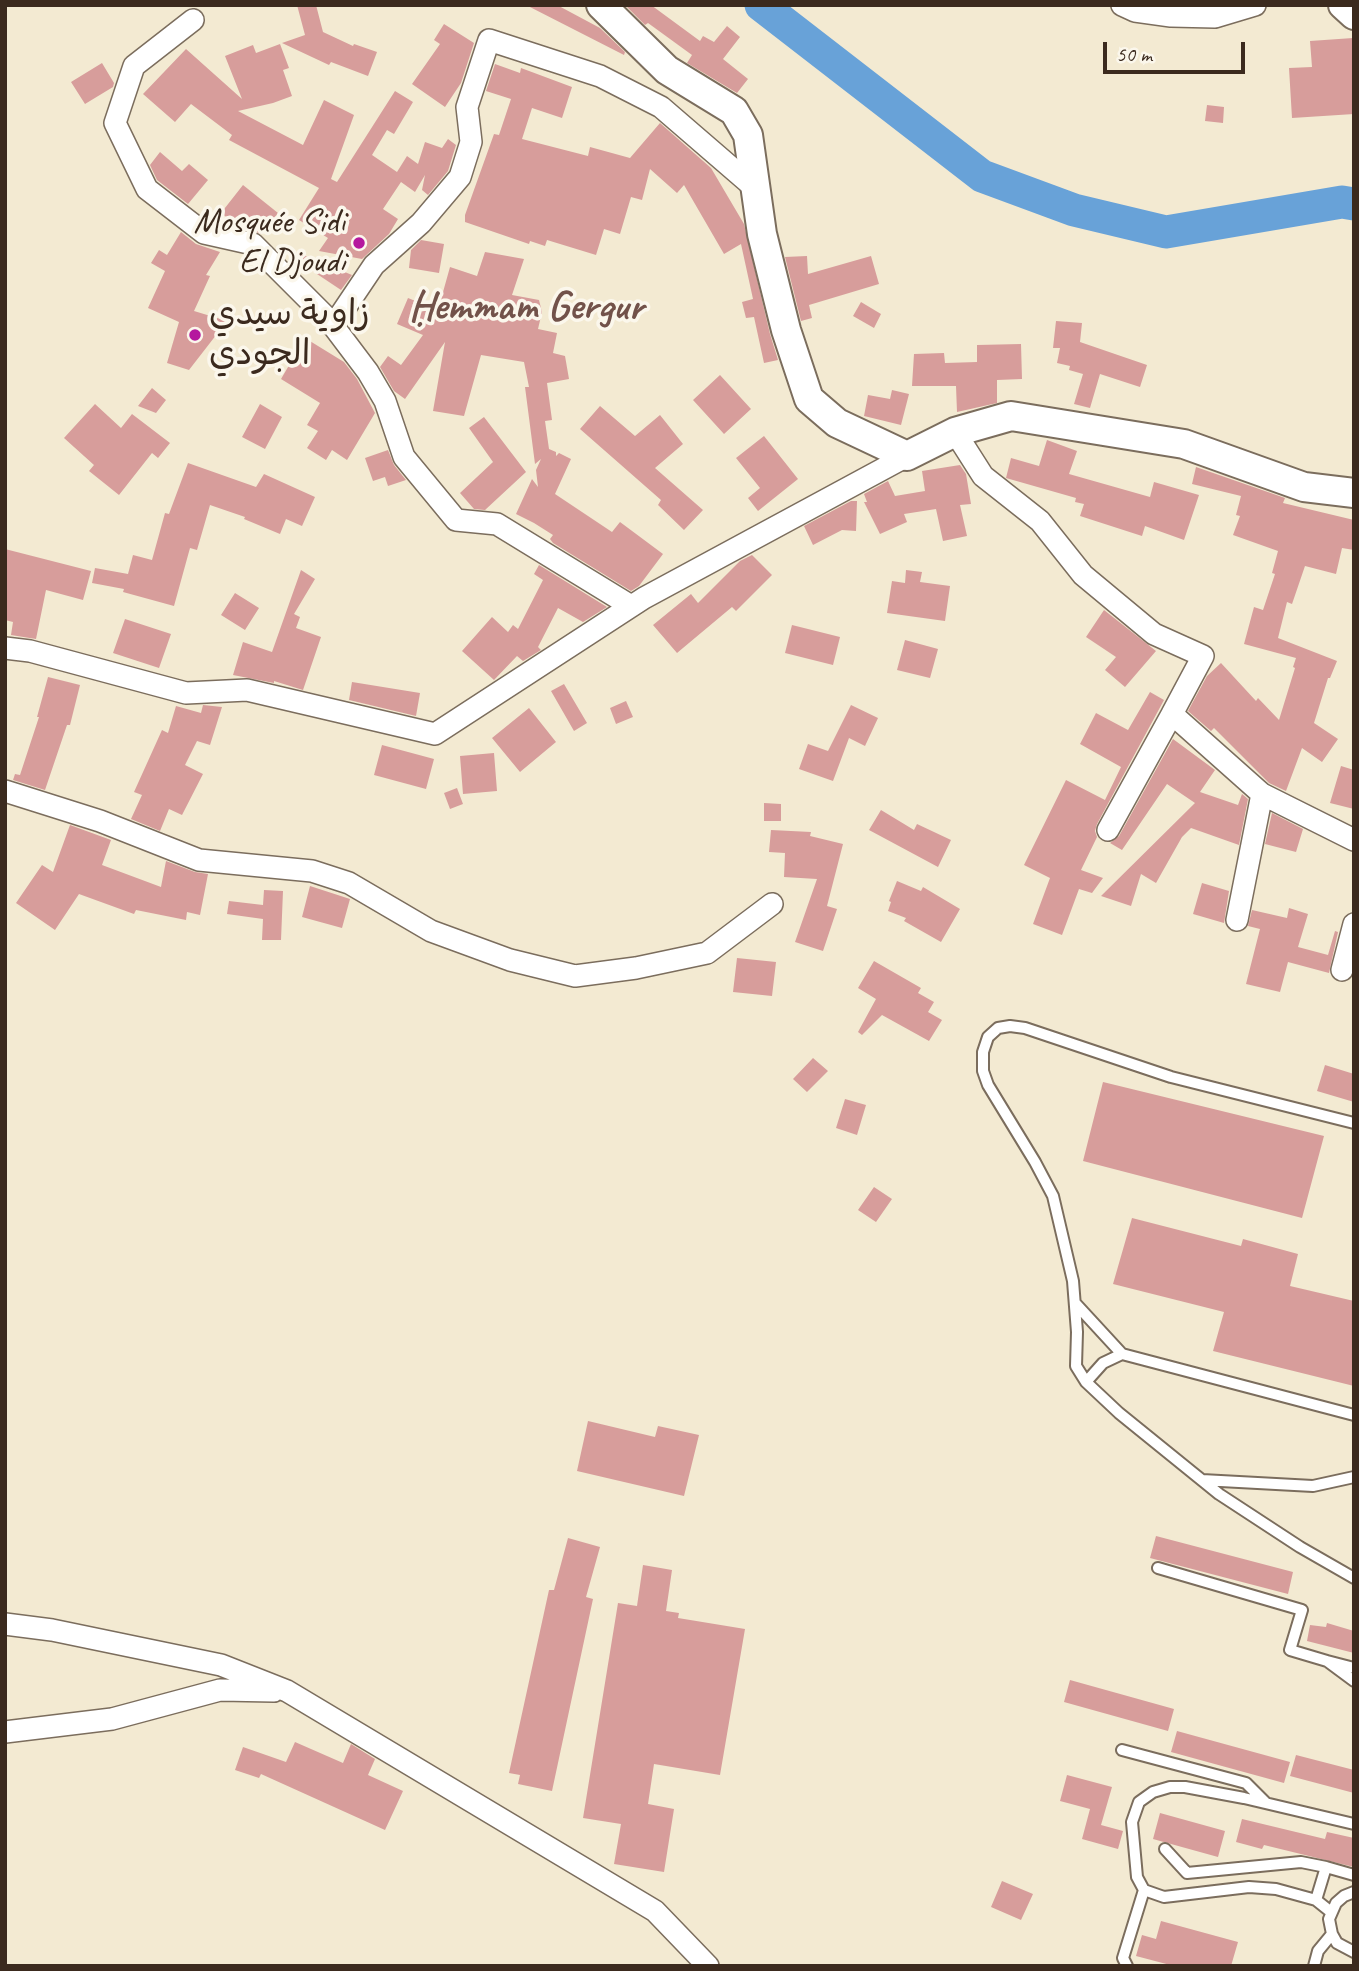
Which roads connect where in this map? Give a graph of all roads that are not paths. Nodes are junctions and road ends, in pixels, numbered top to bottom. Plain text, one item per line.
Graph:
1 (601, 5) edge
2 (1122, 5) edge
3 (1255, 5) edge
4 (1343, 5) edge
5 (1354, 15) edge
6 (193, 20) dead end
7 (756, 189) junction
8 (333, 326) junction
9 (955, 432) junction
10 (907, 456) junction
11 (1354, 494) edge
12 (631, 607) junction
13 (5, 648) edge
14 (1172, 714) junction
15 (5, 791) edge
16 (1262, 794) junction
17 (1108, 830) dead end
18 (1354, 840) edge
19 (772, 904) dead end
20 (1237, 920) dead end
21 (1354, 924) edge
22 (1342, 970) dead end
23 (1354, 1123) edge
24 (1075, 1303) junction
25 (1122, 1354) junction
26 (1086, 1382) junction
27 (1354, 1415) edge
28 (1354, 1477) edge
29 (1202, 1480) junction
30 (1158, 1568) dead end
31 (1354, 1578) edge
32 (5, 1624) edge
33 (1327, 1661) junction
34 (1354, 1668) edge
35 (1354, 1681) edge
36 (287, 1691) junction
37 (5, 1732) edge
38 (1122, 1750) dead end
39 (1266, 1803) junction
40 (1354, 1824) edge
41 (1165, 1849) dead end
42 (1326, 1867) junction
43 (1354, 1875) edge
44 (1144, 1889) junction
45 (1354, 1892) edge
46 (1317, 1900) junction
47 (1331, 1912) junction
48 (1332, 1934) junction
49 (1354, 1952) edge
50 (708, 1966) edge
51 (1127, 1966) edge
52 (1314, 1966) edge

1 - 7 street
2 - 3 street
4 - 5 street
6 - 8 street
7 - 8 street
7 - 10 street
8 - 12 street
9 - 10 street
9 - 11 street
9 - 14 street
10 - 12 street
12 - 13 street
14 - 16 street
14 - 17 street
15 - 19 street
16 - 18 street
16 - 20 street
21 - 22 street
23 - 24 lane
24 - 25 lane
24 - 26 lane
25 - 26 lane
25 - 27 lane
26 - 29 lane
28 - 29 lane
29 - 31 lane
30 - 33 lane
32 - 36 street
33 - 34 lane
33 - 35 lane
36 - 37 street
36 - 50 street
38 - 39 lane
39 - 40 lane
39 - 44 lane
41 - 42 lane
42 - 43 lane
42 - 46 lane
44 - 46 lane
44 - 51 lane
45 - 47 lane
46 - 47 lane
47 - 48 lane
48 - 49 lane
48 - 52 lane

